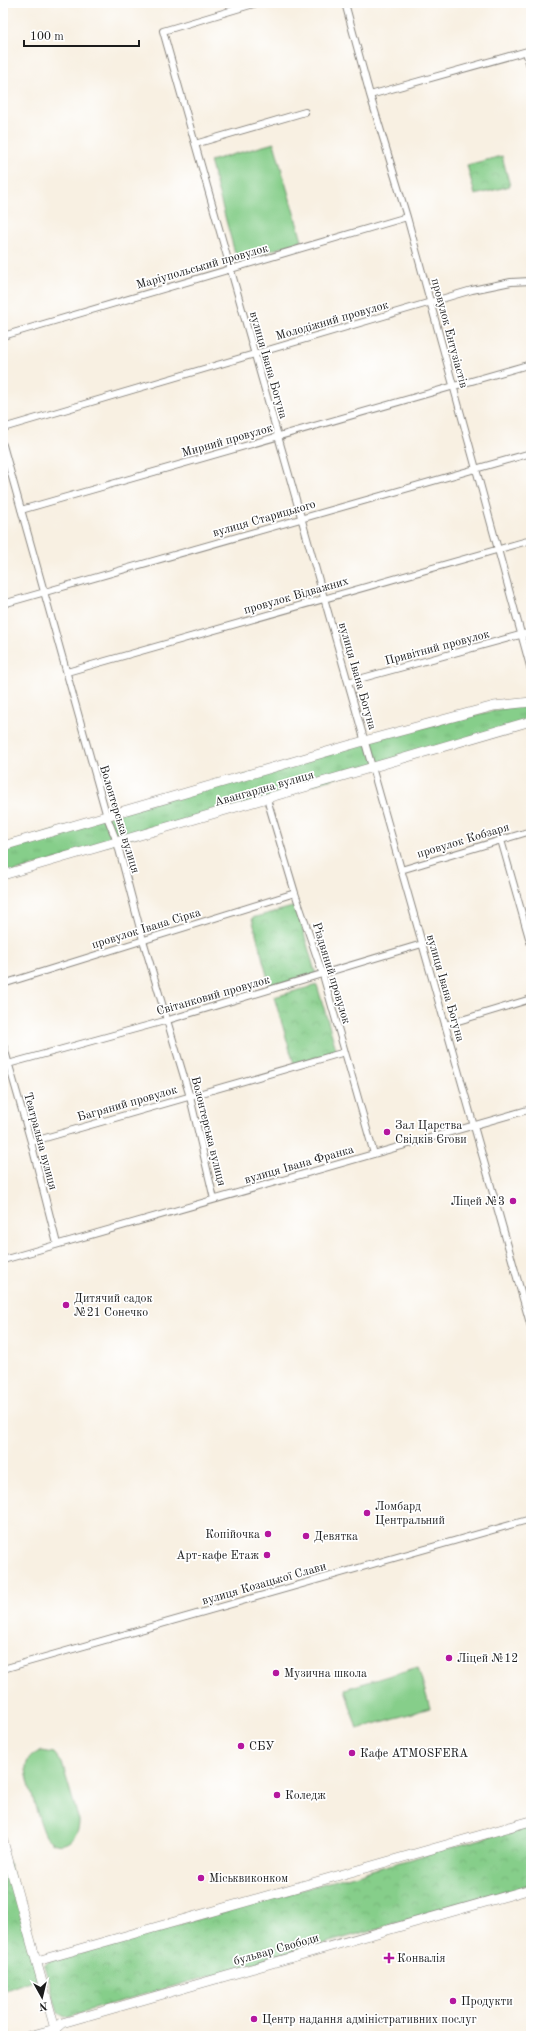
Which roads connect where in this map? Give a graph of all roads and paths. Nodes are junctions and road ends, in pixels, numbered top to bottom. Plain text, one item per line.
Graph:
1 (257, 3) edge
2 (345, 3) edge
3 (529, 51) edge
4 (531, 69) edge
5 (370, 95) junction
6 (305, 112) dead end
7 (195, 144) junction
8 (406, 217) junction
9 (231, 269) junction
10 (531, 281) edge
11 (430, 303) junction
12 (3, 336) edge
13 (254, 354) junction
14 (531, 364) edge
15 (454, 387) junction
16 (3, 428) edge
17 (278, 437) junction
18 (3, 444) edge
19 (531, 453) edge
20 (476, 469) junction
21 (21, 510) junction
22 (301, 519) junction
23 (531, 540) edge
24 (498, 550) junction
25 (44, 592) junction
26 (324, 599) junction
27 (3, 604) edge
28 (531, 632) edge
29 (522, 634) junction
30 (531, 670) edge
31 (67, 672) junction
32 (348, 682) junction
33 (531, 702) edge
34 (531, 721) edge
35 (364, 740) junction
36 (372, 769) junction
37 (267, 799) junction
38 (107, 817) junction
39 (531, 831) edge
40 (501, 840) junction
41 (117, 842) junction
42 (3, 846) edge
43 (401, 870) junction
44 (3, 875) edge
45 (295, 893) junction
46 (143, 940) junction
47 (422, 944) junction
48 (531, 945) edge
49 (323, 975) junction
50 (3, 984) edge
51 (531, 999) edge
52 (168, 1020) junction
53 (446, 1025) junction
54 (3, 1044) edge
55 (345, 1052) junction
56 (8, 1064) junction
57 (190, 1097) junction
58 (531, 1109) edge
59 (474, 1125) junction
60 (31, 1142) junction
61 (374, 1154) junction
62 (214, 1199) junction
63 (57, 1244) junction
64 (3, 1260) edge
65 (531, 1328) edge
66 (531, 1519) edge
67 (3, 1669) edge
68 (531, 1821) edge
69 (3, 1841) edge
70 (531, 1889) edge
71 (37, 1961) junction
72 (56, 2032) edge
73 (29, 2036) edge

1 - 7 street, вулиця Івана Богуна
2 - 5 street, провулок Ентузіастів
3 - 4 street
3 - 5 street
5 - 8 street, провулок Ентузіастів
6 - 7 street
7 - 9 street, вулиця Івана Богуна
8 - 9 street, Маріупольський провулок
8 - 11 street, провулок Ентузіастів
9 - 12 street, Маріупольський провулок
9 - 13 street, вулиця Івана Богуна
10 - 11 street, Молодіжний провулок
11 - 13 street, Молодіжний провулок
11 - 15 street, провулок Ентузіастів
13 - 16 street, Молодіжний провулок
13 - 17 street, вулиця Івана Богуна
14 - 15 street, Мирний провулок
15 - 17 street, Мирний провулок
15 - 20 street, провулок Ентузіастів
17 - 21 street, Мирний провулок
17 - 22 street, вулиця Івана Богуна
18 - 21 street, Волонтерська вулиця
19 - 20 street, вулиця Старицького
20 - 22 street, вулиця Старицького
20 - 24 street, провулок Ентузіастів
21 - 25 street, Волонтерська вулиця
22 - 25 street, вулиця Старицького
22 - 26 street, вулиця Івана Богуна
23 - 24 street, провулок Відважних
24 - 26 street, провулок Відважних
24 - 29 street, провулок Ентузіастів
25 - 27 street, вулиця Старицького
25 - 31 street, Волонтерська вулиця
26 - 31 street, провулок Відважних
26 - 32 street, вулиця Івана Богуна
28 - 29 street, Привітний провулок
29 - 30 street, провулок Ентузіастів
29 - 32 street, Привітний провулок
31 - 38 street, Волонтерська вулиця
32 - 35 street, вулиця Івана Богуна
33 - 35 street, Авангардна вулиця
34 - 36 street, Авангардна вулиця
35 - 36 street, вулиця Івана Богуна
35 - 38 street, Авангардна вулиця
36 - 37 street, Авангардна вулиця
36 - 43 street, вулиця Івана Богуна
37 - 41 street, Авангардна вулиця
37 - 45 street, Різдвяний провулок
38 - 41 street, Волонтерська вулиця
38 - 42 street, Авангардна вулиця
39 - 40 street, провулок Кобзаря
40 - 43 street, провулок Кобзаря
40 - 48 street
41 - 44 street, Авангардна вулиця
41 - 46 street, Волонтерська вулиця
43 - 47 street, вулиця Івана Богуна
45 - 46 street, провулок Івана Сірка
45 - 49 street, Різдвяний провулок
46 - 50 street, провулок Івана Сірка
46 - 52 street, Волонтерська вулиця
47 - 49 street, Світанковий провулок
47 - 53 street, вулиця Івана Богуна
49 - 52 street, Світанковий провулок
49 - 55 street, Різдвяний провулок
51 - 53 street
52 - 56 street, Світанковий провулок
52 - 57 street, Волонтерська вулиця
53 - 59 street, вулиця Івана Богуна
54 - 56 street, Театральна вулиця
55 - 57 street, Багряний провулок
55 - 61 street, Різдвяний провулок
56 - 60 street, Театральна вулиця
57 - 60 street, Багряний провулок
57 - 62 street, Волонтерська вулиця
58 - 59 street, вулиця Івана Франка
59 - 61 street, вулиця Івана Франка
59 - 65 street, вулиця Івана Богуна
60 - 63 street, Театральна вулиця
61 - 62 street, вулиця Івана Франка
62 - 63 street, вулиця Івана Франка
63 - 64 street, вулиця Івана Франка
66 - 67 street, вулиця Козацької Слави
68 - 71 street
69 - 71 street
70 - 72 street, бульвар Свободи
71 - 72 street
72 - 73 street, бульвар Свободи

